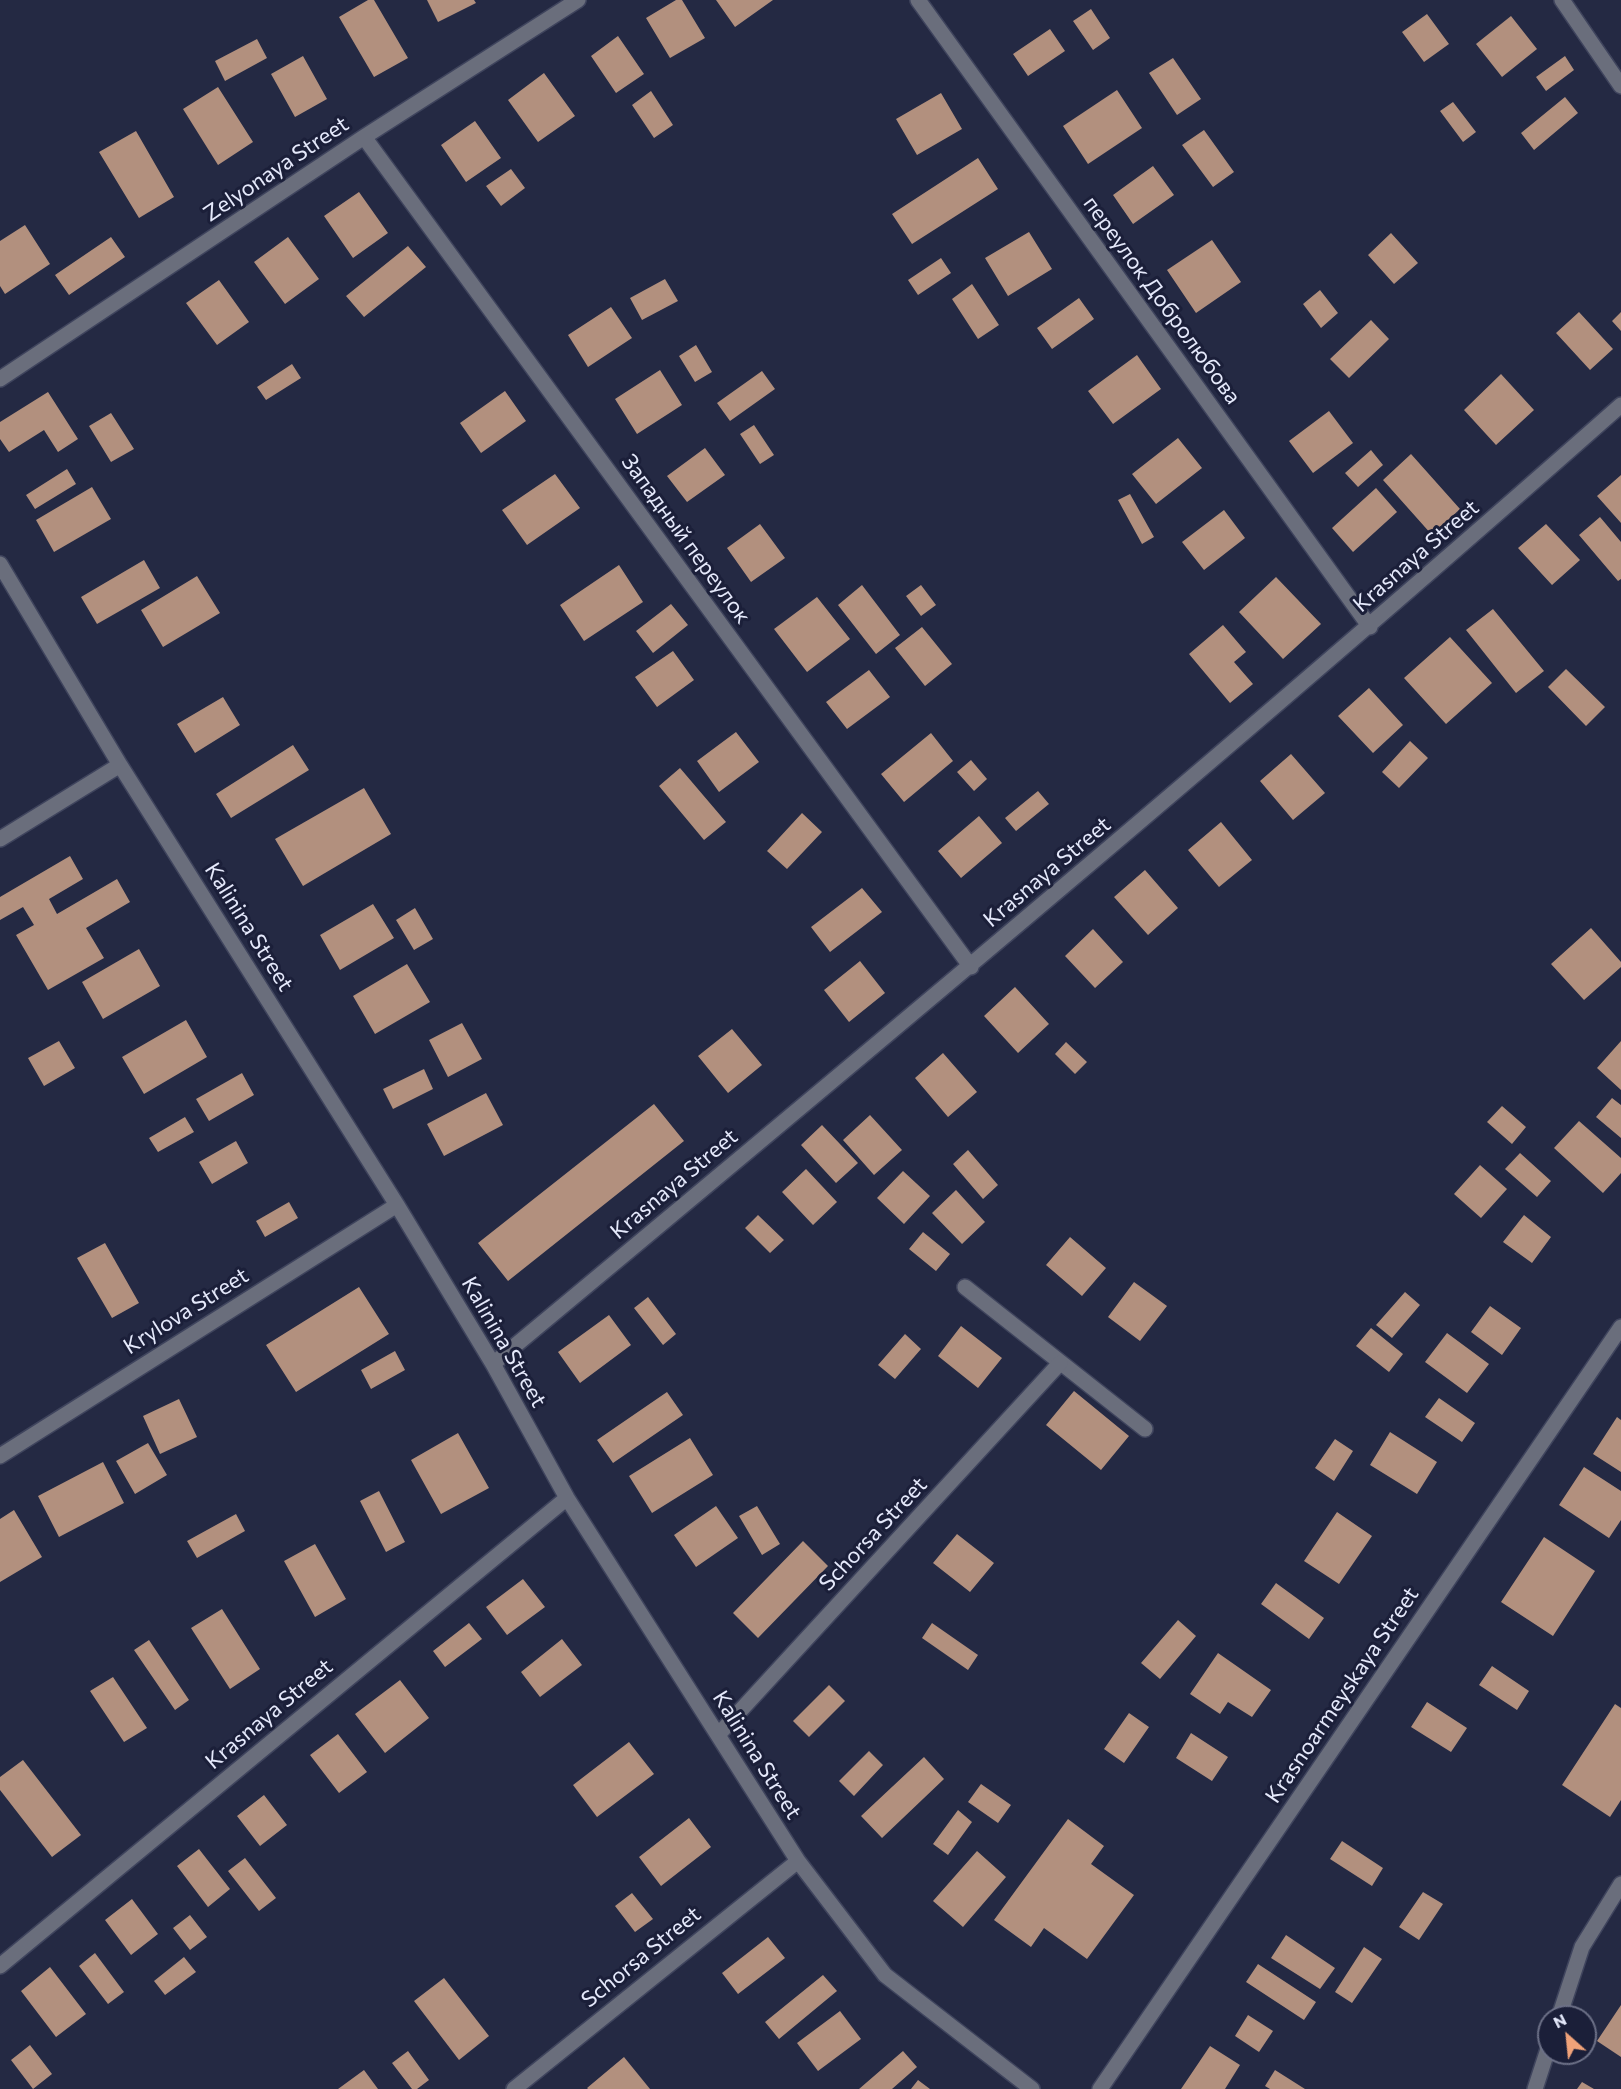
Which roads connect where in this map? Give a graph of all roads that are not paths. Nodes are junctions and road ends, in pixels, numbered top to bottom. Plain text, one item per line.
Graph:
1 (578, 0) edge
2 (918, 0) edge
3 (1562, 0) edge
4 (1621, 86) edge
5 (364, 137) junction
6 (0, 379) edge
7 (1621, 405) edge
8 (0, 564) edge
9 (1370, 627) junction
10 (120, 765) junction
11 (0, 839) edge
12 (971, 967) junction
13 (397, 1205) junction
14 (965, 1287) dead end
15 (1621, 1327) edge
16 (1060, 1363) junction
17 (493, 1364) junction
18 (1145, 1429) dead end
19 (0, 1456) edge
20 (567, 1498) junction
21 (718, 1735) junction
22 (798, 1861) junction
23 (1621, 1884) edge
24 (0, 1966) edge
25 (1563, 2005) edge
26 (1543, 2065) edge
27 (514, 2089) edge
28 (1032, 2089) edge
29 (1100, 2089) edge
30 (1535, 2089) edge

1 - 5 street, Zelyonaya Street
2 - 9 street, переулок Добролюбова
3 - 4 street
5 - 6 street, Zelyonaya Street
5 - 12 street, Западный переулок
7 - 9 street, Krasnaya Street
8 - 10 street, Kalinina Street
9 - 12 street, Krasnaya Street
10 - 11 street
10 - 13 street, Kalinina Street
12 - 17 street, Krasnaya Street
13 - 17 street, Kalinina Street
13 - 19 street, Krylova Street
14 - 16 street
15 - 29 street, Krasnoarmeyskaya Street
16 - 18 street
16 - 21 street, Schorsa Street
17 - 20 street, Kalinina Street
20 - 21 street, Kalinina Street
20 - 24 street, Krasnaya Street
21 - 22 street, Kalinina Street
22 - 27 street, Schorsa Street
22 - 28 street, Kalinina Street
23 - 25 street
26 - 30 street

